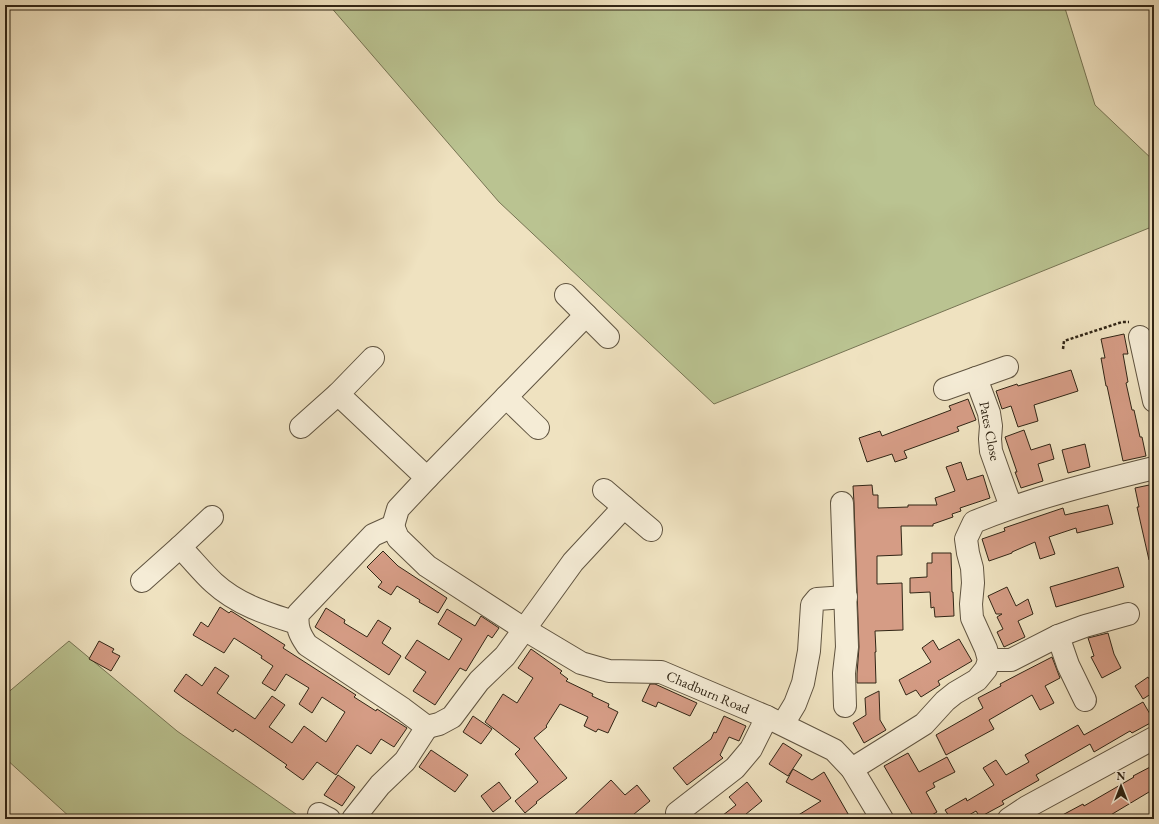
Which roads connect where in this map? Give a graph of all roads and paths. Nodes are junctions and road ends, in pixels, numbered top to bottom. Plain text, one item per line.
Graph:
1 (566, 295) dead end
2 (586, 315) junction
3 (608, 337) dead end
4 (1140, 337) joint
5 (1063, 349) dead end
6 (373, 358) dead end
7 (1007, 367) dead end
8 (976, 378) junction
9 (945, 389) dead end
10 (338, 394) junction
11 (506, 397) junction
12 (1154, 400) edge
13 (301, 427) dead end
14 (538, 428) dead end
15 (1154, 468) edge
16 (427, 478) junction
17 (604, 490) dead end
18 (842, 503) dead end
19 (624, 506) junction
20 (1011, 507) junction
21 (212, 517) dead end
22 (393, 526) junction
23 (651, 530) dead end
24 (180, 547) junction
25 (142, 581) dead end
26 (846, 597) junction
27 (1128, 614) dead end
28 (297, 623) junction
29 (524, 629) junction
30 (1058, 636) junction
31 (988, 660) junction
32 (1085, 700) dead end
33 (845, 706) dead end
34 (775, 720) junction
35 (427, 727) junction
36 (1154, 738) edge
37 (852, 769) junction
38 (677, 813) dead end
39 (353, 819) edge
40 (882, 819) edge
41 (1009, 819) edge

1 - 2 street
2 - 3 street
2 - 11 street
4 - 5 path
4 - 12 street
6 - 10 street
7 - 8 street
8 - 9 street
8 - 20 street, Pates Close
10 - 13 street
10 - 16 street
11 - 14 street
11 - 16 street
15 - 20 street
16 - 22 street
17 - 19 street
18 - 26 street
19 - 23 street
19 - 29 street
20 - 31 street
21 - 24 street
22 - 28 street
22 - 29 street, Chadburn Road
24 - 25 street
24 - 28 street
26 - 33 street
26 - 34 street
27 - 30 street
28 - 35 street
29 - 34 street, Chadburn Road
29 - 35 street
30 - 31 street
30 - 32 street
31 - 37 street
34 - 37 street, Chadburn Road
34 - 38 street
35 - 39 street
36 - 41 street
37 - 40 street, Chadburn Road

